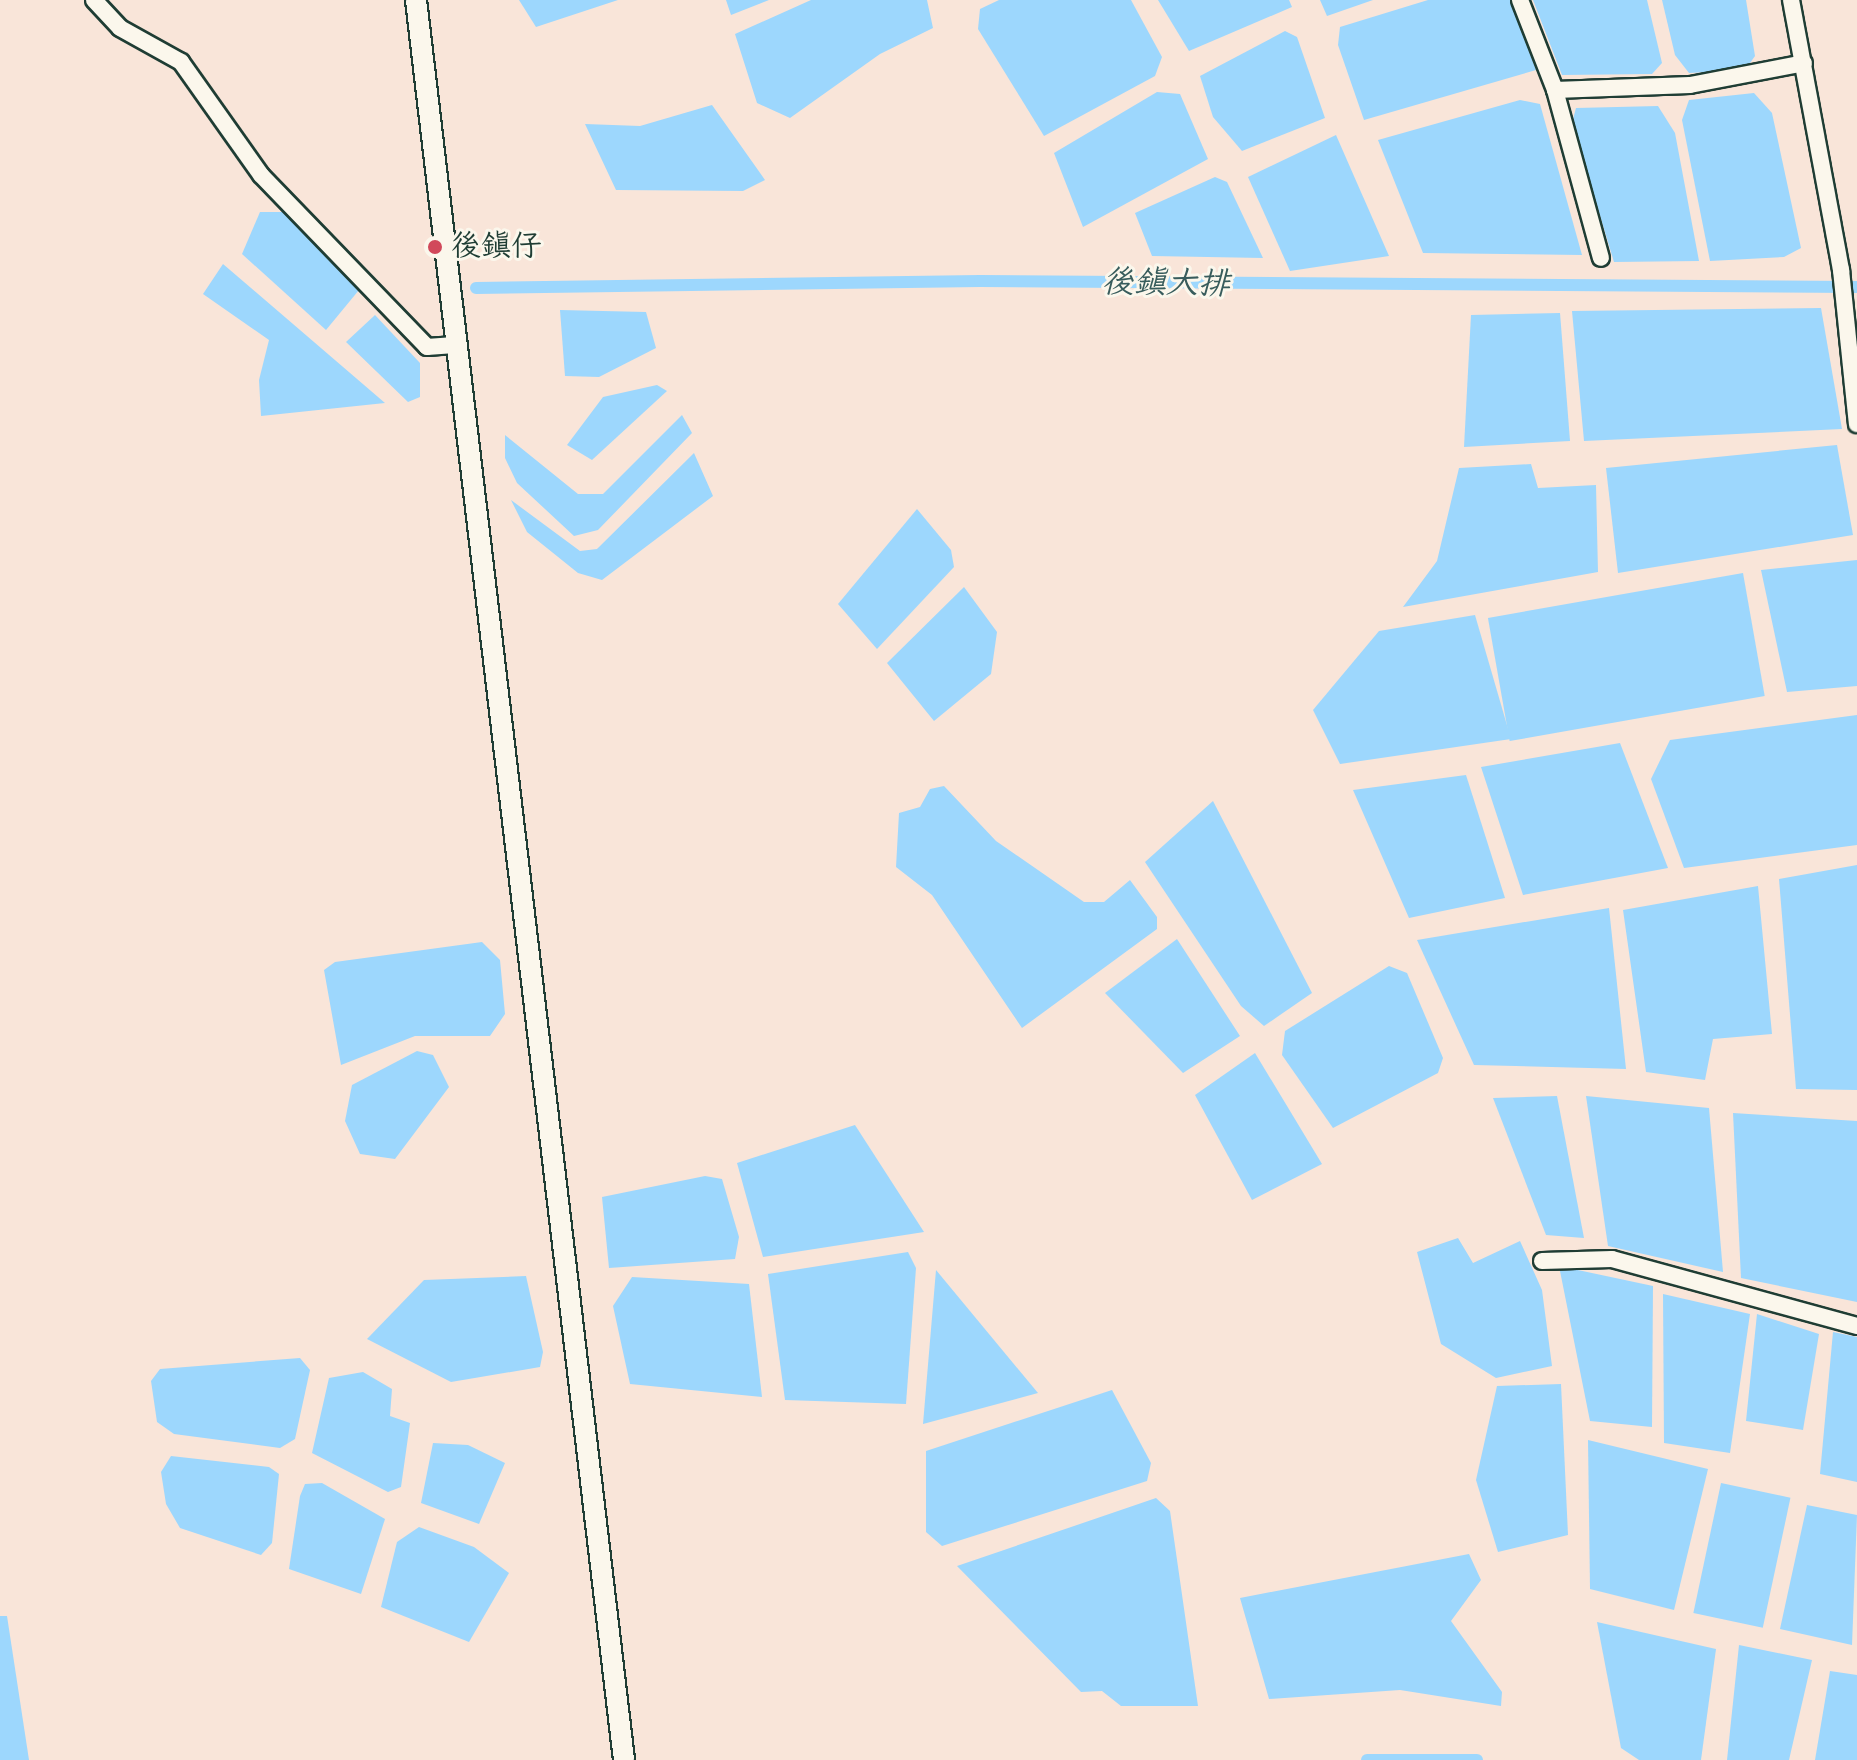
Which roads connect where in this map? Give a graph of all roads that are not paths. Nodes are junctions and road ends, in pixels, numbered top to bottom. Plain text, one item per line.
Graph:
1 (94, 0) edge
2 (416, 0) edge
3 (1520, 0) edge
4 (1791, 0) edge
5 (1804, 63) junction
6 (1555, 90) junction
7 (1601, 258) dead end
8 (458, 345) junction
9 (1857, 424) edge
10 (1542, 1261) dead end
11 (1857, 1326) edge
12 (624, 1760) edge

1 - 8 street
2 - 8 main road
3 - 6 street
4 - 5 street
5 - 6 street
5 - 9 street
6 - 7 street
8 - 12 main road
10 - 11 street

